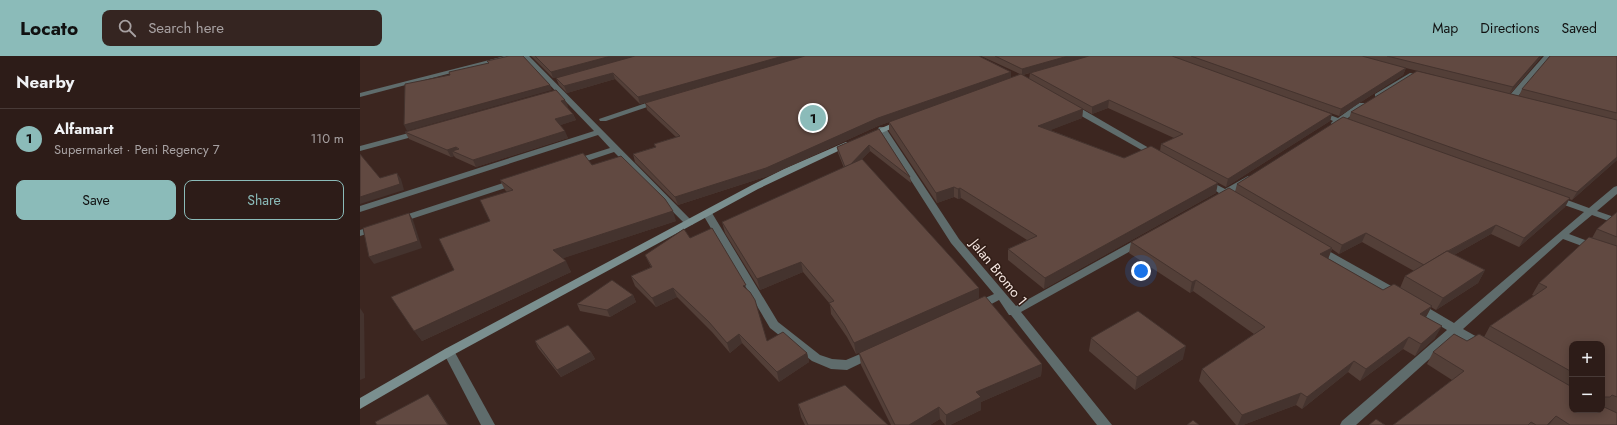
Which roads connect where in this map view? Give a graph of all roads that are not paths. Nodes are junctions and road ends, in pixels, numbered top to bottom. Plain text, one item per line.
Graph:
1 (513, 56) edge
2 (525, 56) edge
3 (1548, 56) edge
4 (1412, 74) edge
5 (360, 95) edge
6 (1512, 98) edge
7 (662, 101) edge
8 (1061, 102) edge
9 (1309, 110) edge
10 (603, 118) dead end
11 (910, 119) edge
12 (1339, 120) junction
13 (1361, 128) edge
14 (882, 129) junction
15 (1326, 129) edge
16 (427, 130) edge
17 (598, 132) junction
18 (360, 149) edge
19 (615, 149) junction
20 (1164, 159) edge
21 (563, 166) edge
22 (1253, 176) edge
23 (1199, 178) edge
24 (525, 179) edge
25 (1617, 189) edge
26 (1226, 193) junction
27 (1547, 196) edge
28 (1212, 201) edge
29 (1240, 201) edge
30 (360, 209) edge
31 (1591, 212) junction
32 (707, 213) junction
33 (1617, 221) edge
34 (689, 222) junction
35 (360, 233) edge
36 (1151, 235) edge
37 (1562, 235) junction
38 (1307, 241) edge
39 (1617, 256) edge
40 (1001, 295) junction
41 (966, 311) edge
42 (1013, 312) junction
43 (1455, 329) junction
44 (882, 349) edge
45 (1489, 349) edge
46 (449, 352) junction
47 (360, 404) edge
48 (488, 425) edge
49 (1105, 425) edge
50 (1347, 425) edge

1 - 5 street
2 - 17 street
3 - 6 street
4 - 12 street
7 - 10 street
8 - 20 street
9 - 12 street
11 - 14 main road
12 - 13 street
12 - 15 street
14 - 32 main road
14 - 40 street, Jalan Bromo 1
16 - 18 street
17 - 19 street
17 - 30 street
19 - 21 street
19 - 34 street
22 - 26 street
23 - 26 street
24 - 35 street
25 - 31 street
26 - 28 street
26 - 29 street
27 - 31 street
31 - 33 street
31 - 37 street
32 - 34 main road
32 - 44 street
34 - 46 main road
36 - 42 street
37 - 39 street
37 - 43 street
38 - 43 street
40 - 41 street
40 - 42 street, Jalan Bromo 1
42 - 49 street, Jalan Bromo 1
43 - 45 street
43 - 50 street
46 - 47 main road
46 - 48 street

